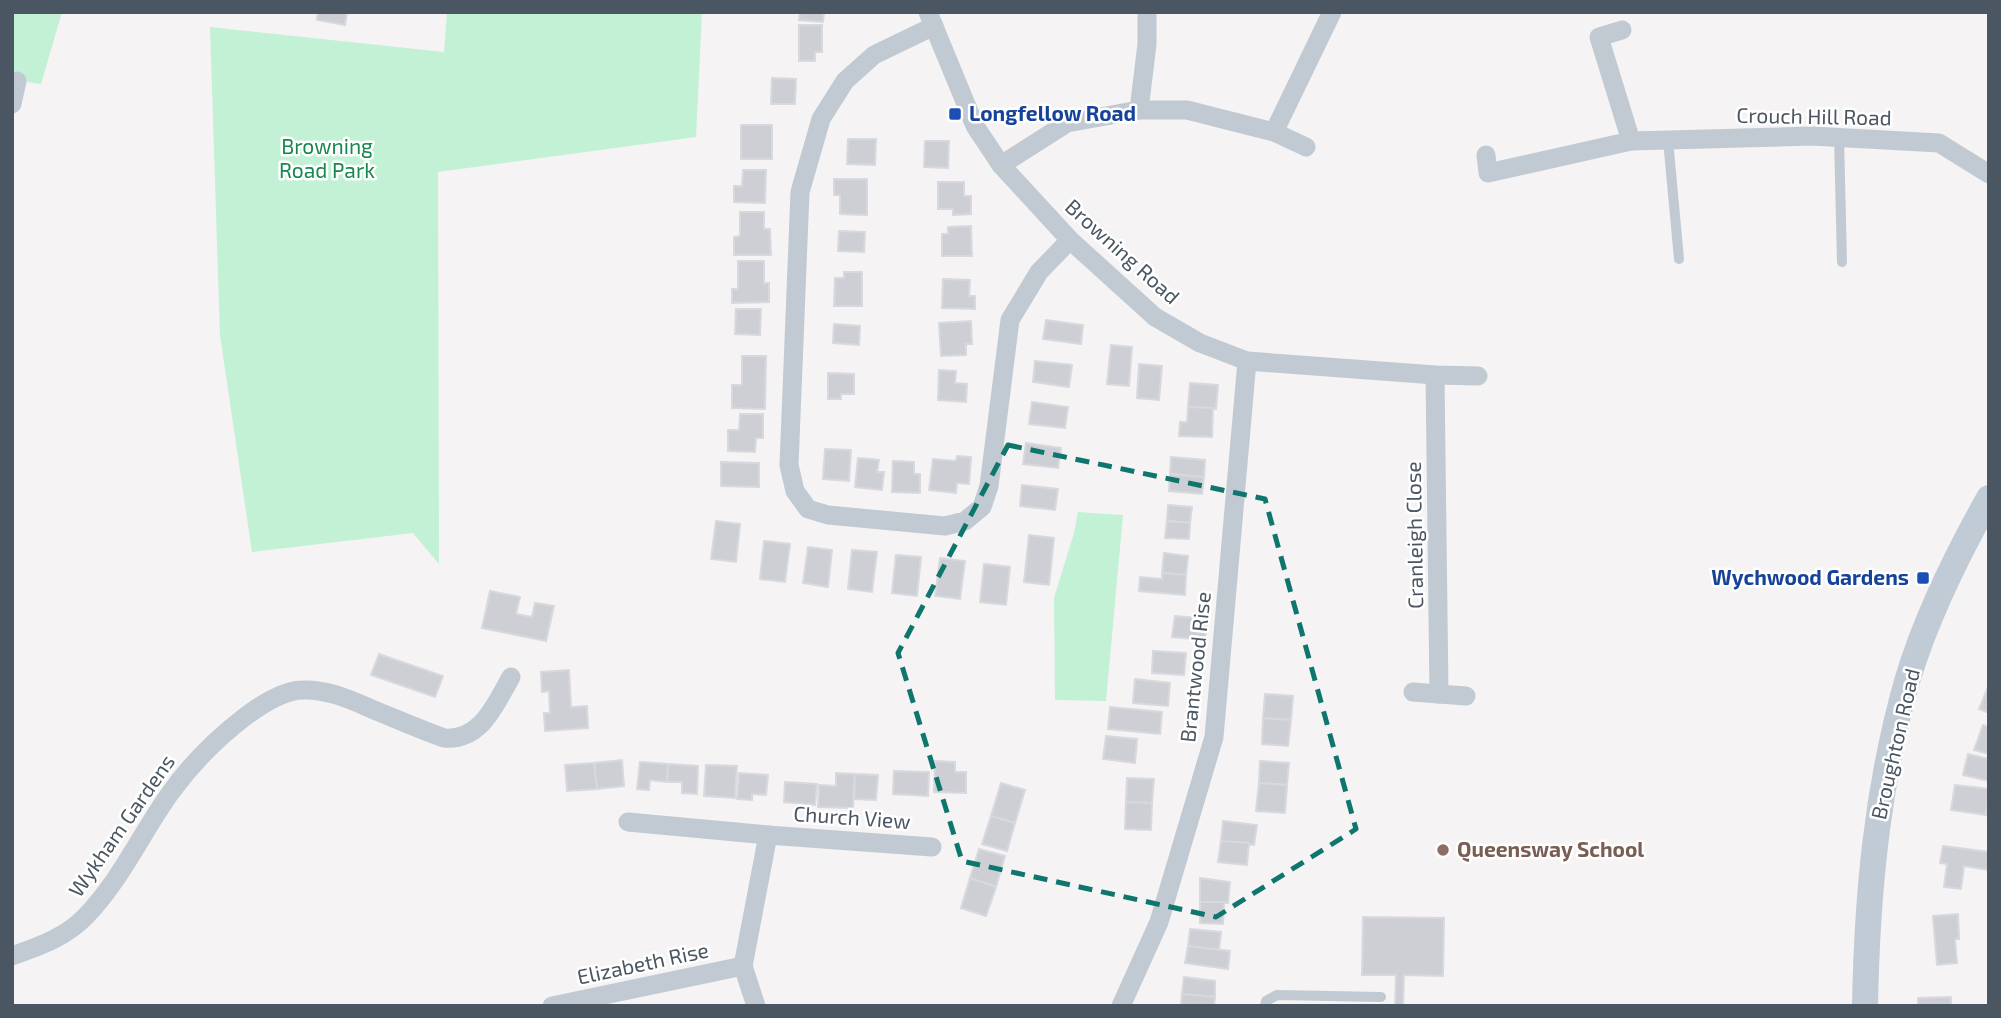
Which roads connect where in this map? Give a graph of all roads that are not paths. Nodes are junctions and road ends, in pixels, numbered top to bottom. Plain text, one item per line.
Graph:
1 (1147, 12) edge
2 (1332, 12) edge
3 (931, 19) edge
4 (1622, 30) dead end
5 (17, 81) dead end
6 (12, 104) edge
7 (1139, 110) junction
8 (1275, 132) junction
9 (1839, 137) junction
10 (1668, 139) junction
11 (1630, 141) junction
12 (1306, 146) dead end
13 (1486, 155) dead end
14 (1001, 166) junction
15 (1989, 174) edge
16 (1070, 240) junction
17 (1679, 259) dead end
18 (1842, 262) dead end
19 (1247, 361) junction
20 (1435, 375) junction
21 (1478, 376) dead end
22 (1989, 498) edge
23 (510, 677) dead end
24 (1413, 692) dead end
25 (1439, 694) junction
26 (1466, 695) dead end
27 (628, 822) dead end
28 (768, 835) junction
29 (932, 847) dead end
30 (12, 956) edge
31 (743, 966) junction
32 (1381, 997) dead end
33 (552, 1006) edge
34 (756, 1006) edge
35 (1121, 1006) edge
36 (1265, 1006) edge
37 (1865, 1006) edge

1 - 7 street
2 - 8 street
3 - 14 street, Browning Road
3 - 16 street
4 - 11 street
5 - 6 street
7 - 8 street
7 - 14 street
8 - 12 street
9 - 10 street, Crouch Hill Road
9 - 15 street, Crouch Hill Road
9 - 18 lane
10 - 11 street, Crouch Hill Road
10 - 17 lane
11 - 13 street, Crouch Hill Road
14 - 16 street, Browning Road
16 - 19 street, Browning Road
19 - 20 street, Browning Road
19 - 35 street, Brantwood Rise
20 - 21 street, Browning Road
20 - 25 street, Cranleigh Close
22 - 37 main road, Broughton Road
23 - 30 street, Wykham Gardens
24 - 25 street
25 - 26 street
27 - 28 street, Church View
28 - 29 street, Church View
28 - 31 street, Church View
31 - 33 street, Elizabeth Rise
31 - 34 street, Church View
32 - 36 lane

